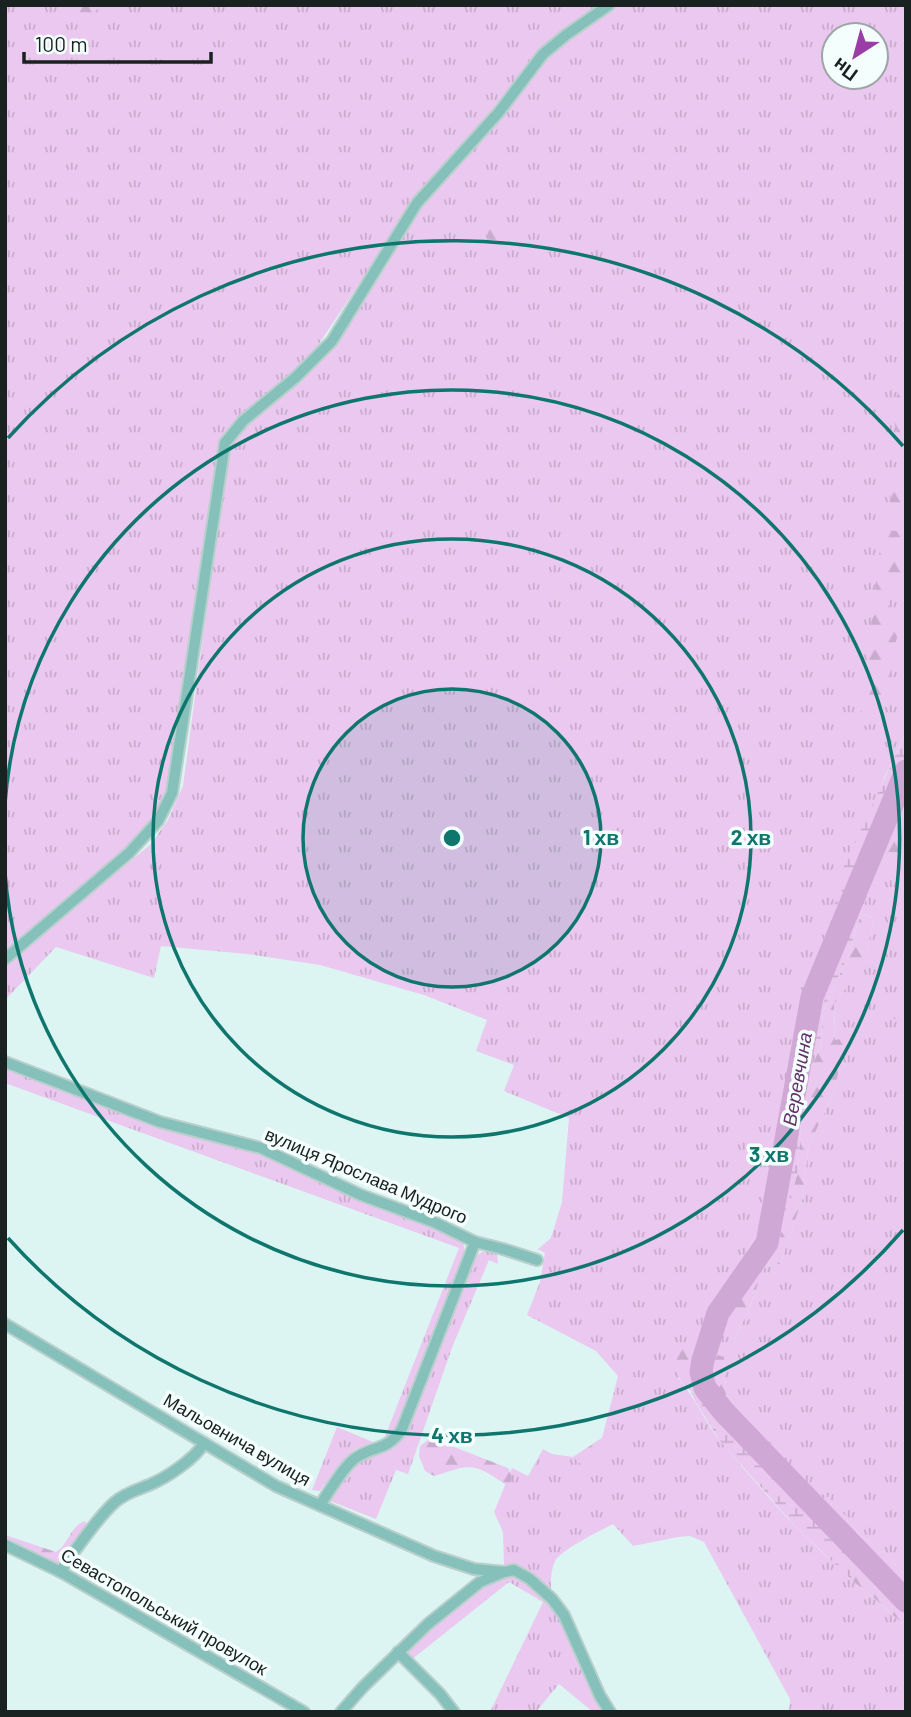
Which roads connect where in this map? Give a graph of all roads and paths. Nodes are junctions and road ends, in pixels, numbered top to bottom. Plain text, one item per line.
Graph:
1 (609, 5) edge
2 (5, 959) edge
3 (5, 1062) edge
4 (475, 1242) junction
5 (537, 1260) dead end
6 (5, 1324) edge
7 (204, 1443) junction
8 (320, 1505) junction
9 (5, 1545) edge
10 (509, 1571) junction
11 (61, 1572) junction
12 (398, 1653) junction
13 (304, 1712) edge
14 (341, 1712) edge
15 (454, 1712) edge
16 (610, 1712) edge

1 - 2 street
3 - 4 street, вулиця Ярослава Мудрого
4 - 5 street, вулиця Ярослава Мудрого
4 - 8 street, вулиця Ярослава Мудрого
6 - 7 street, Мальовнича вулиця
7 - 8 street, Мальовнича вулиця
7 - 11 street
8 - 10 street, Мальовнича вулиця
9 - 11 street, Севастопольський провулок
10 - 12 street
10 - 16 street
11 - 13 street, Севастопольський провулок
12 - 14 street
12 - 15 street

